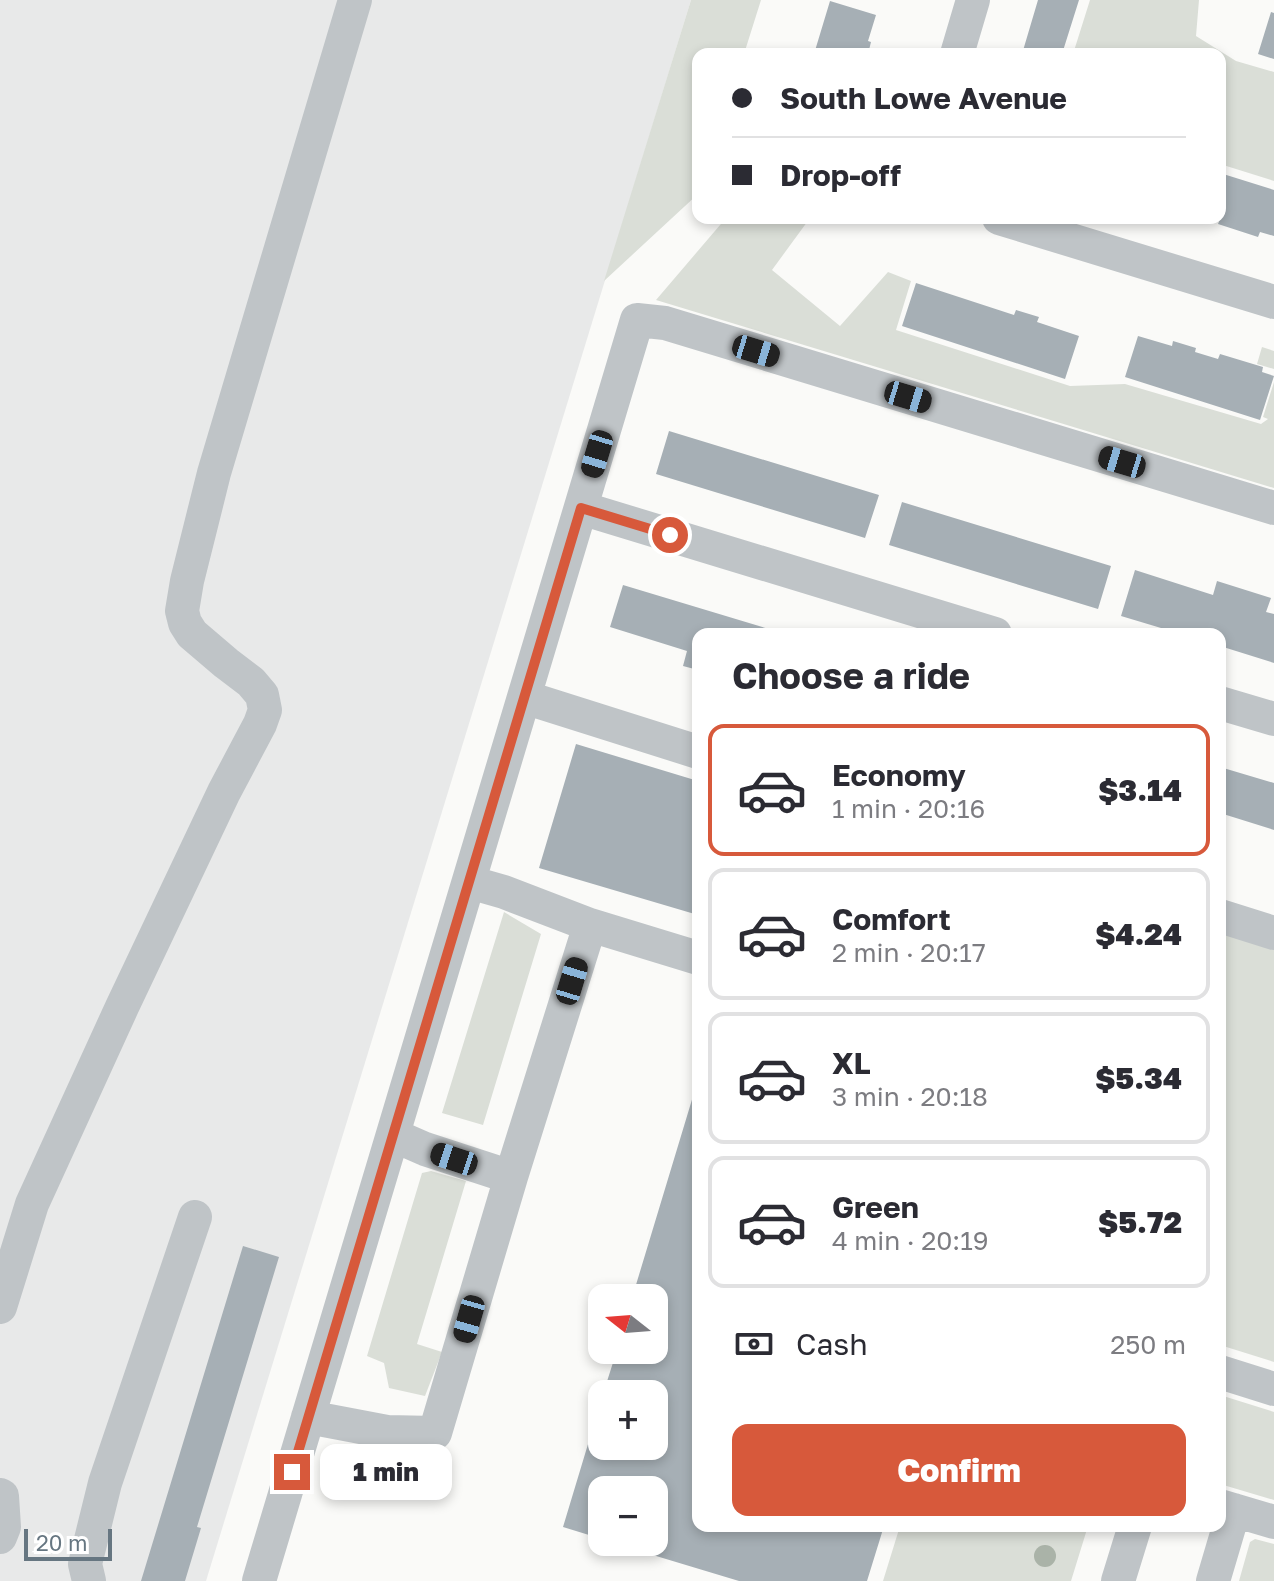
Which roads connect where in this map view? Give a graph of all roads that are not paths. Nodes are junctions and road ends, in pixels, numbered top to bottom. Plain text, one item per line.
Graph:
1 (355, 0) edge
2 (973, 0) edge
3 (959, 48) edge
4 (1019, 224) edge
5 (1274, 302) edge
6 (581, 508) junction
7 (1274, 508) edge
8 (975, 628) edge
9 (524, 697) junction
10 (1226, 705) edge
11 (1274, 719) edge
12 (692, 750) edge
13 (469, 882) junction
14 (1226, 918) edge
15 (590, 925) junction
16 (1274, 933) edge
17 (692, 956) edge
18 (393, 1135) junction
19 (511, 1177) junction
20 (195, 1217) dead end
21 (0, 1307) edge
22 (1226, 1374) edge
23 (1274, 1389) edge
24 (308, 1417) junction
25 (0, 1495) edge
26 (1227, 1508) edge
27 (1274, 1522) edge
28 (1133, 1532) edge
29 (1222, 1532) edge
30 (0, 1537) edge
31 (89, 1581) edge
32 (259, 1581) edge
33 (1118, 1581) edge
34 (1213, 1581) edge

1 - 21 street
2 - 3 street
4 - 5 street
6 - 7 street
6 - 8 street
6 - 9 street
9 - 12 street
9 - 13 street
10 - 11 street
13 - 15 street
13 - 18 street
14 - 16 street
15 - 17 street
15 - 19 street
18 - 19 street
18 - 24 street
19 - 24 street
20 - 31 street
22 - 23 street
24 - 32 street
25 - 30 street
26 - 27 street
28 - 33 street
29 - 34 street

